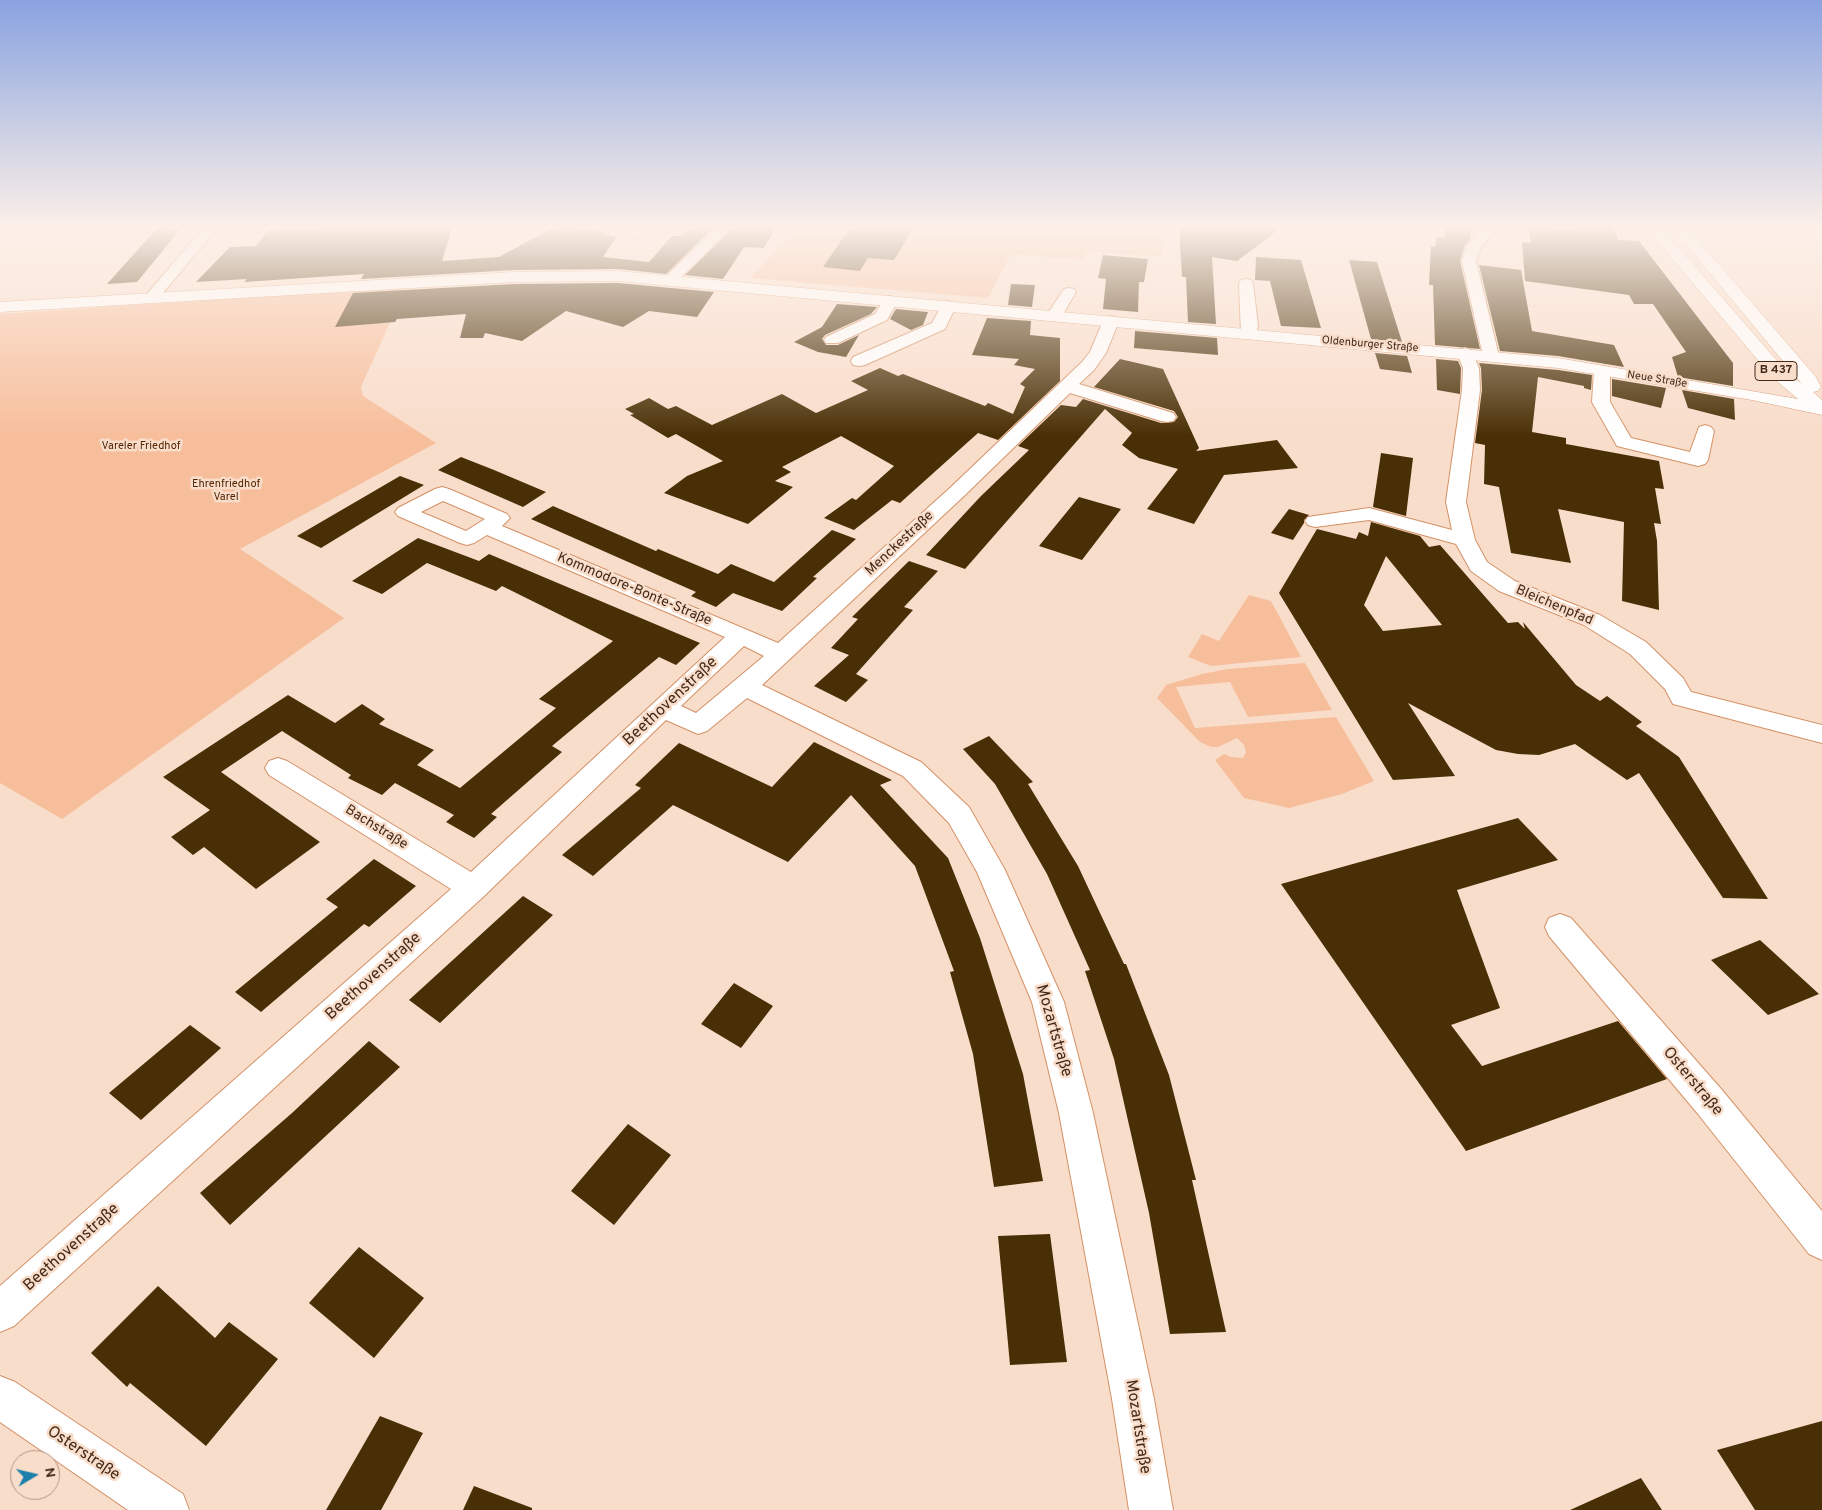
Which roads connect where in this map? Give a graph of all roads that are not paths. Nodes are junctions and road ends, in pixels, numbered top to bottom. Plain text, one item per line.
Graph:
1 (153, 295) edge
2 (195, 295) edge
3 (829, 295) edge
4 (1067, 295) edge
5 (1247, 295) edge
6 (1477, 295) edge
7 (1712, 295) edge
8 (1737, 295) edge
9 (151, 298) junction
10 (890, 301) junction
11 (948, 306) junction
12 (0, 308) edge
13 (1054, 316) junction
14 (1111, 321) junction
15 (1249, 334) junction
16 (832, 340) dead end
17 (1465, 353) junction
18 (1491, 356) junction
19 (859, 361) dead end
20 (1602, 371) junction
21 (1067, 386) junction
22 (1822, 409) edge
23 (1167, 417) dead end
24 (1705, 431) dead end
25 (1698, 460) junction
26 (1697, 481) dead end
27 (1315, 521) dead end
28 (486, 527) dead end
29 (1464, 540) junction
30 (741, 636) junction
31 (780, 654) junction
32 (745, 687) junction
33 (664, 709) junction
34 (1822, 734) edge
35 (278, 768) dead end
36 (473, 888) junction
37 (1560, 927) dead end
38 (1822, 1241) edge
39 (0, 1312) edge
40 (0, 1397) edge
41 (167, 1510) edge
42 (1150, 1510) edge

1 - 9 street
2 - 9 main road, Oldenburger Straße
3 - 10 main road, Oldenburger Straße
4 - 13 street
5 - 15 street
6 - 18 street
7 - 22 main road, B 437
8 - 22 main road, B 437
9 - 12 main road, Oldenburger Straße
10 - 11 main road, Oldenburger Straße
10 - 16 street
11 - 13 main road, Oldenburger Straße
11 - 19 street
13 - 14 main road, Oldenburger Straße
14 - 15 main road, Oldenburger Straße
14 - 21 street, Menckestraße
15 - 17 main road, Oldenburger Straße
17 - 18 main road, Oldenburger Straße
17 - 29 street, Bleichenpfad
18 - 20 main road, Neue Straße
20 - 22 main road, Neue Straße
20 - 25 street
21 - 23 street
21 - 31 street, Menckestraße
24 - 25 street
25 - 26 street
27 - 29 street
28 - 30 street, Kommodore-Bonte-Straße
29 - 34 street, Bleichenpfad
30 - 31 street, Kommodore-Bonte-Straße
30 - 33 street, Beethovenstraße
31 - 32 street, Menckestraße
32 - 33 street, Menckestraße
32 - 42 street, Mozartstraße
33 - 36 street, Beethovenstraße
35 - 36 street, Bachstraße
36 - 39 street, Beethovenstraße
37 - 38 street, Osterstraße
40 - 41 street, Osterstraße

